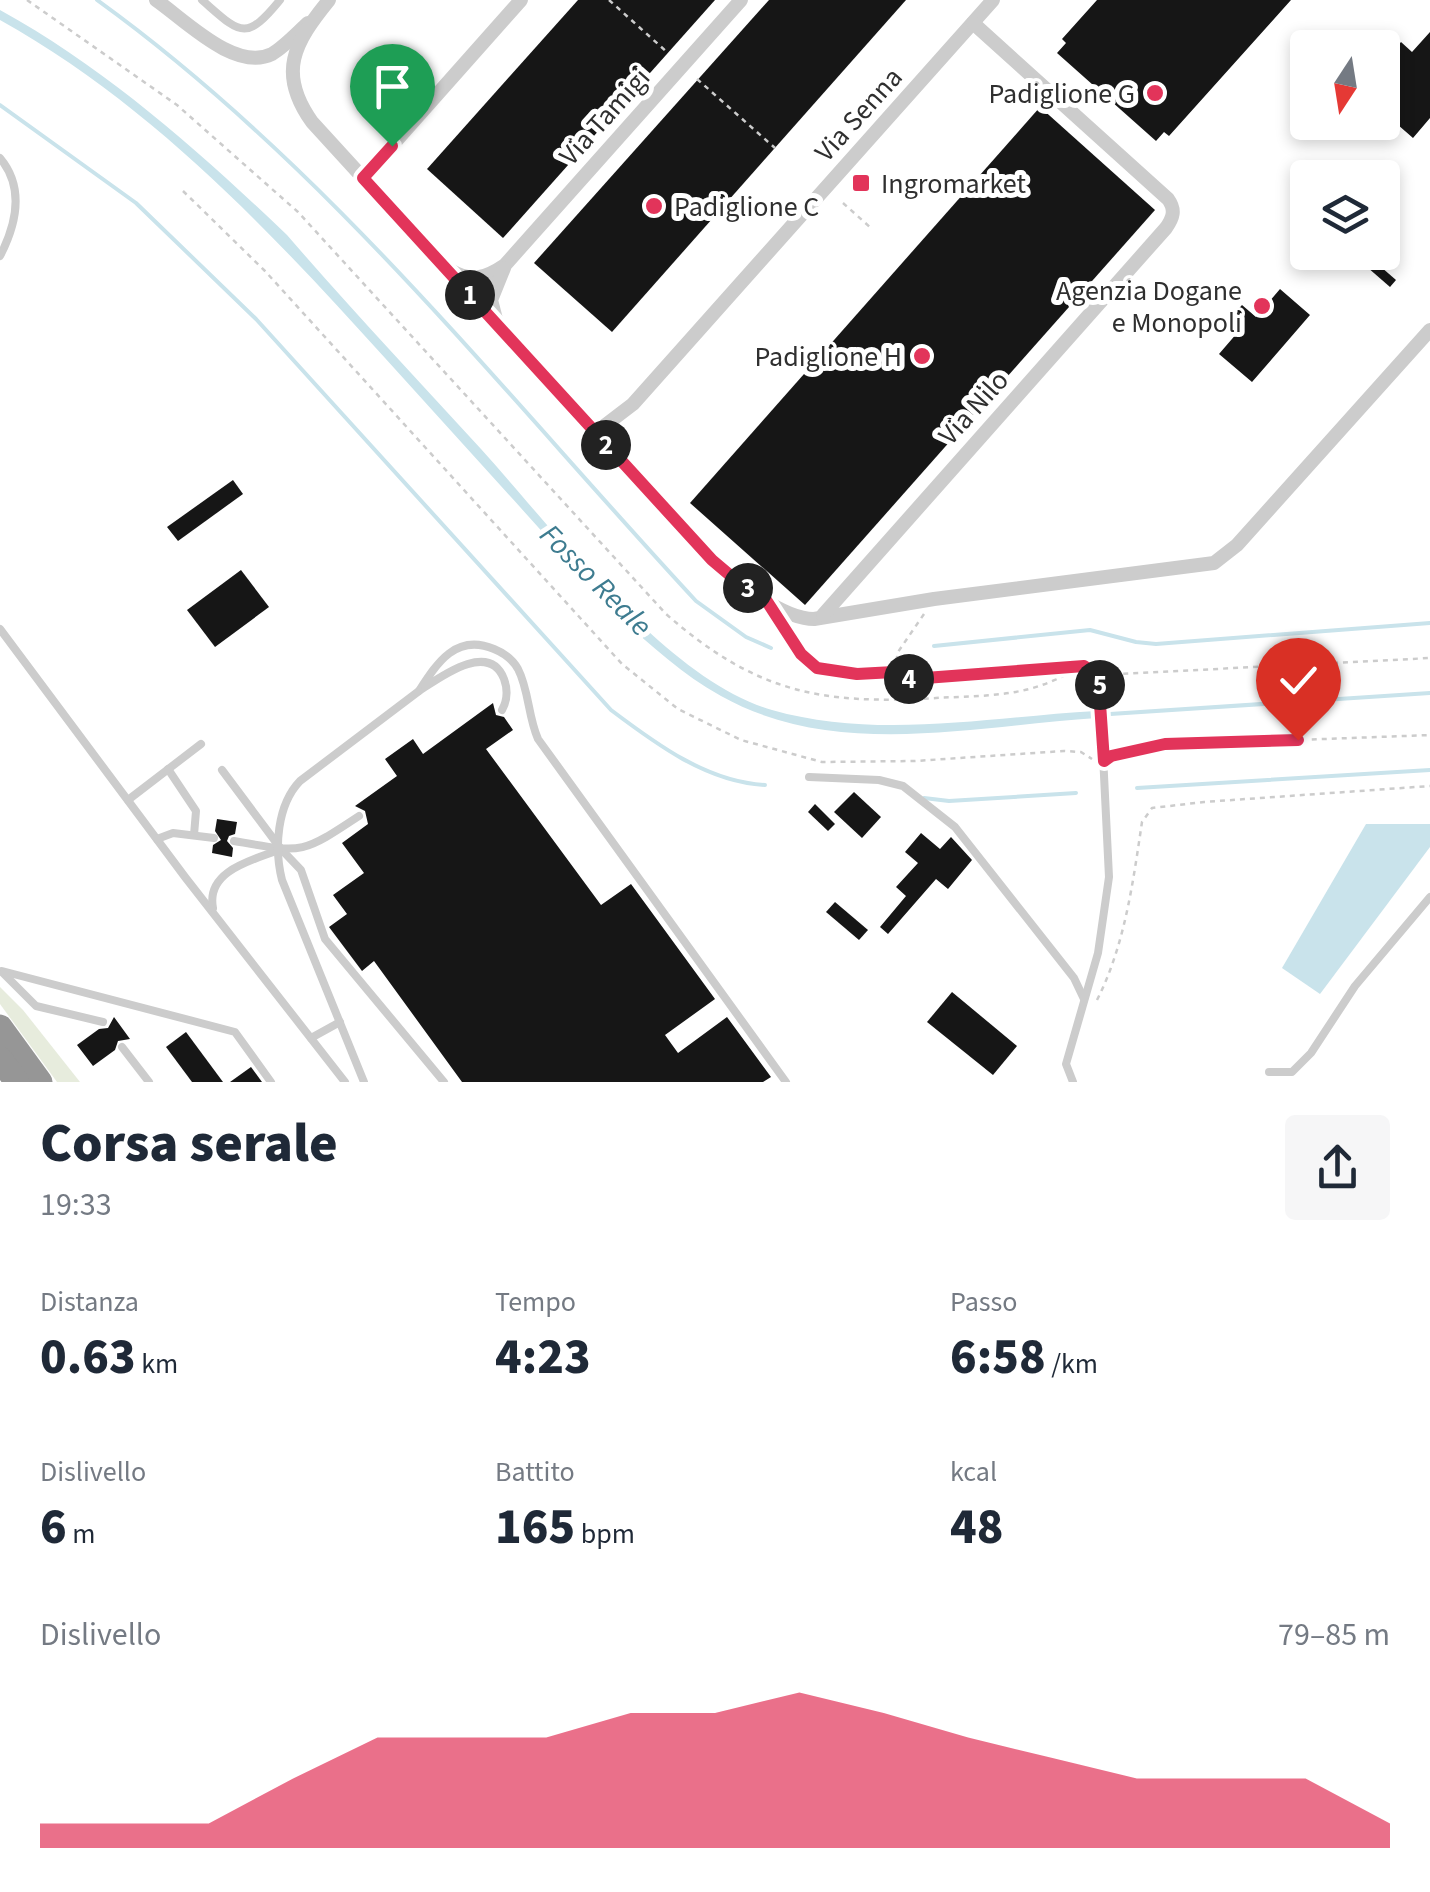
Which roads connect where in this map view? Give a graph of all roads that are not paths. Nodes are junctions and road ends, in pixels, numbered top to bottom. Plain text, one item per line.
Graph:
1 (156, 0) edge
2 (202, 0) edge
3 (280, 0) edge
4 (329, 0) edge
5 (522, 0) edge
6 (740, 0) edge
7 (993, 0) edge
8 (316, 16) junction
9 (972, 23) junction
10 (0, 158) edge
11 (363, 178) junction
12 (0, 256) edge
13 (442, 264) junction
14 (505, 265) junction
15 (500, 328) junction
16 (1430, 330) edge
17 (595, 433) junction
18 (823, 614) junction
19 (0, 629) edge
20 (419, 691) junction
21 (502, 710) dead end
22 (201, 744) dead end
23 (1104, 758) road end
24 (168, 769) junction
25 (222, 770) dead end
26 (810, 777) dead end
27 (128, 800) junction
28 (359, 816) dead end
29 (194, 835) junction
30 (214, 838) dead end
31 (157, 839) junction
32 (234, 841) dead end
33 (280, 849) junction
34 (1430, 898) edge
35 (219, 921) junction
36 (1, 971) edge
37 (1084, 999) junction
38 (103, 1022) dead end
39 (340, 1022) junction
40 (0, 1027) edge
41 (310, 1038) junction
42 (122, 1047) dead end
43 (0, 1059) edge
44 (1270, 1072) dead end
45 (17, 1082) edge
46 (40, 1082) edge
47 (149, 1082) edge
48 (272, 1082) edge
49 (344, 1082) edge
50 (364, 1082) edge
51 (444, 1082) edge
52 (786, 1082) edge
53 (1073, 1082) edge

1 - 8 street
2 - 3 lane
4 - 8 street
5 - 11 street
6 - 14 street, Via Tamigi
7 - 9 street, Via Senna
8 - 11 street
9 - 17 street, Via Senna
9 - 18 street, Via Nilo
10 - 12 lane
11 - 13 street
13 - 14 street
13 - 15 street
14 - 15 street, Via Tamigi
15 - 17 street
16 - 18 street
17 - 18 street
19 - 27 lane
20 - 21 lane
20 - 33 lane
20 - 52 lane
22 - 24 lane
23 - 37 lane
24 - 27 lane
24 - 29 lane
25 - 33 lane
26 - 37 lane
27 - 31 lane
28 - 33 lane
29 - 30 lane
29 - 31 lane
31 - 35 lane
32 - 33 lane
33 - 35 lane
33 - 39 lane
33 - 51 lane
34 - 44 lane
35 - 41 lane
36 - 38 lane
36 - 48 lane
37 - 53 lane
39 - 41 lane
39 - 50 lane
40 - 46 highway
41 - 49 lane
42 - 47 lane
43 - 45 highway

